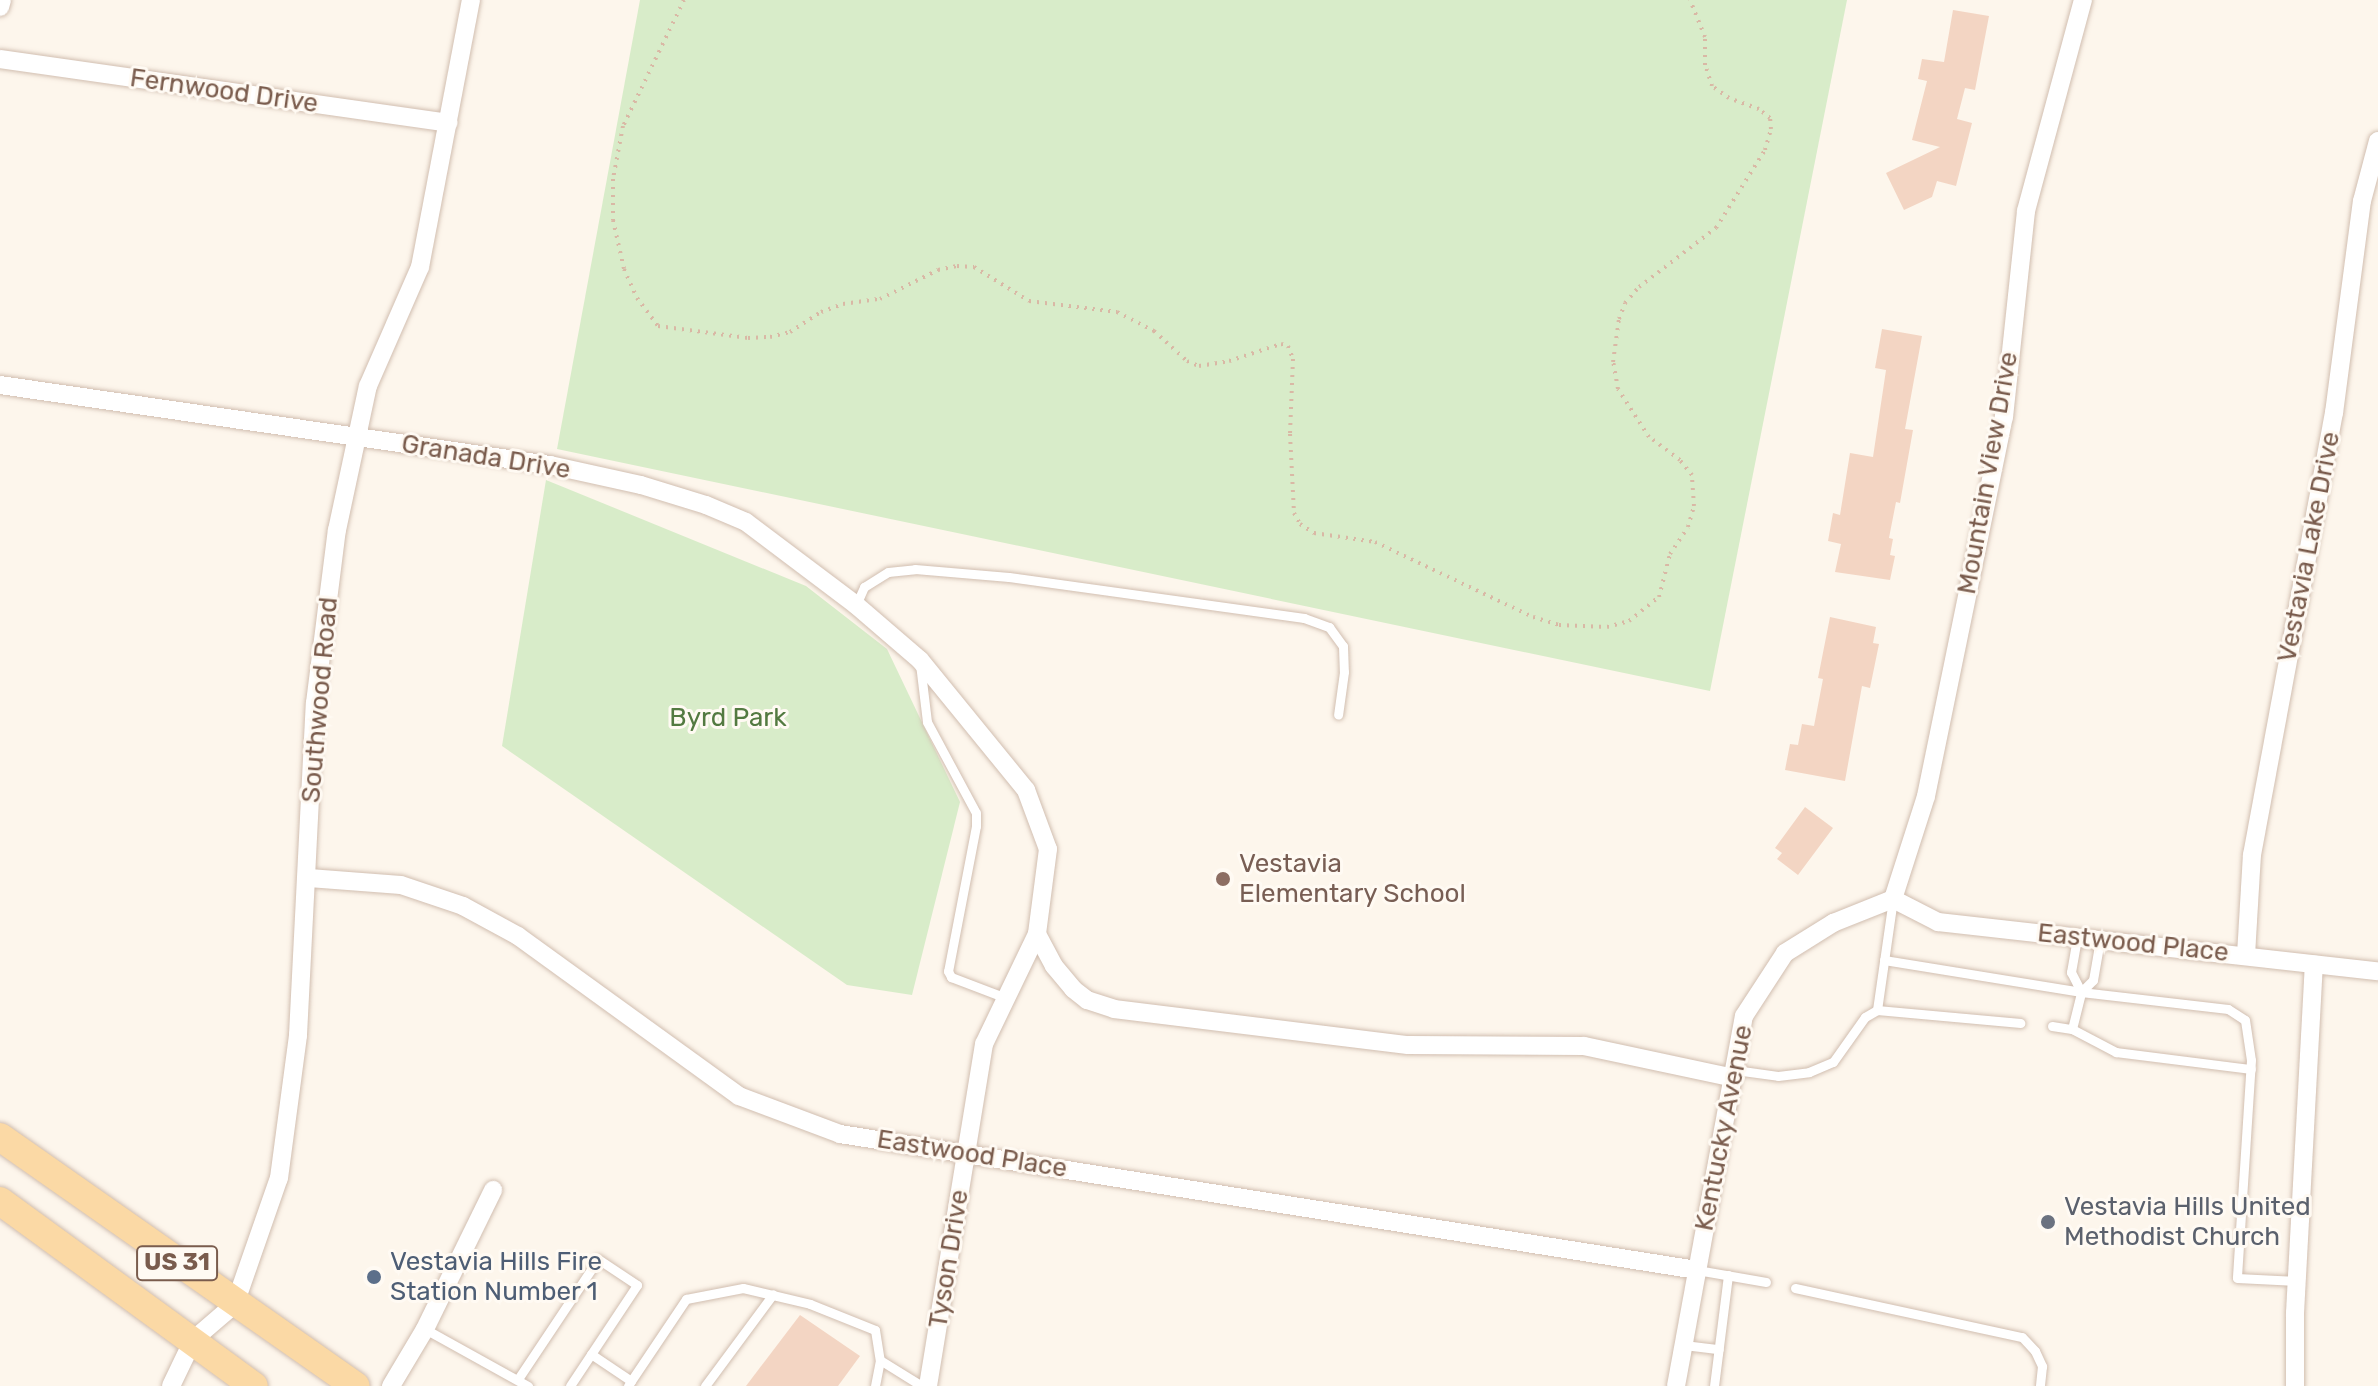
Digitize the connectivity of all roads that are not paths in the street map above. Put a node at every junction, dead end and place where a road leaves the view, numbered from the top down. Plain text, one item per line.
1 (2, 0) edge
2 (471, 0) edge
3 (2083, 0) edge
4 (0, 7) edge
5 (0, 59) edge
6 (448, 123) junction
7 (2378, 141) edge
8 (0, 385) edge
9 (358, 437) junction
10 (856, 605) junction
11 (920, 660) junction
12 (1338, 715) dead end
13 (309, 878) junction
14 (1893, 899) junction
15 (1037, 934) junction
16 (2077, 938) junction
17 (2100, 940) junction
18 (2246, 955) junction
19 (1884, 960) junction
20 (2314, 965) junction
21 (2378, 971) edge
22 (2081, 992) junction
23 (1006, 998) junction
24 (1877, 1010) junction
25 (2020, 1023) dead end
26 (2052, 1026) dead end
27 (2072, 1029) junction
28 (2251, 1069) junction
29 (1734, 1074) junction
30 (0, 1137) edge
31 (967, 1153) junction
32 (493, 1190) dead end
33 (0, 1201) edge
34 (1697, 1270) junction
35 (1728, 1275) junction
36 (2297, 1281) junction
37 (1766, 1282) dead end
38 (1795, 1288) dead end
39 (773, 1294) junction
40 (235, 1304) junction
41 (425, 1329) junction
42 (193, 1340) junction
43 (1684, 1345) junction
44 (1719, 1349) junction
45 (591, 1354) junction
46 (880, 1360) junction
47 (518, 1379) junction
48 (629, 1383) edge
49 (352, 1385) edge
50 (171, 1386) edge
51 (254, 1386) edge
52 (391, 1386) edge
53 (528, 1386) edge
54 (570, 1386) edge
55 (705, 1386) edge
56 (875, 1386) edge
57 (922, 1386) edge
58 (928, 1386) edge
59 (1676, 1386) edge
60 (1714, 1386) edge
61 (2040, 1386) edge
62 (2295, 1386) edge

1 - 4 street
2 - 6 street, Southwood Road
3 - 14 street, Mountain View Drive
5 - 6 street, Fernwood Drive
6 - 9 street, Southwood Road
7 - 18 street, Vestavia Lake Drive
8 - 9 street, Granada Drive
9 - 10 street, Granada Drive
9 - 13 street, Southwood Road
10 - 11 street, Granada Drive
10 - 12 lane
11 - 15 street, Tyson Drive
11 - 23 lane
13 - 31 street, Eastwood Place
13 - 40 street, Southwood Road
14 - 16 street, Eastwood Place
14 - 19 lane
14 - 29 street, Kentucky Avenue
15 - 23 street, Tyson Drive
15 - 29 street
16 - 17 street, Eastwood Place
16 - 22 lane
17 - 18 street, Eastwood Place
17 - 22 lane
18 - 20 street, Eastwood Place
19 - 22 lane
19 - 24 lane
20 - 21 street, Eastwood Place
20 - 36 street
22 - 27 lane
22 - 28 lane
23 - 31 street, Tyson Drive
24 - 25 lane
24 - 29 lane
26 - 27 lane
27 - 28 lane
28 - 36 lane
29 - 34 street, Kentucky Avenue
30 - 40 main road, US 31
31 - 34 street, Eastwood Place
31 - 58 street, Tyson Drive
32 - 41 street
33 - 42 main road, US 31
34 - 35 lane
34 - 43 street, Kentucky Avenue
35 - 37 lane
35 - 44 lane
36 - 62 street
38 - 61 lane
39 - 46 lane
39 - 48 lane
39 - 55 lane
40 - 42 street
40 - 49 main road, US 31
41 - 47 lane
41 - 52 street
42 - 50 street
42 - 51 main road, US 31
43 - 44 lane
43 - 59 street, Kentucky Avenue
44 - 60 lane
45 - 47 lane
45 - 48 lane
45 - 54 lane
46 - 56 lane
46 - 57 lane
47 - 53 lane

